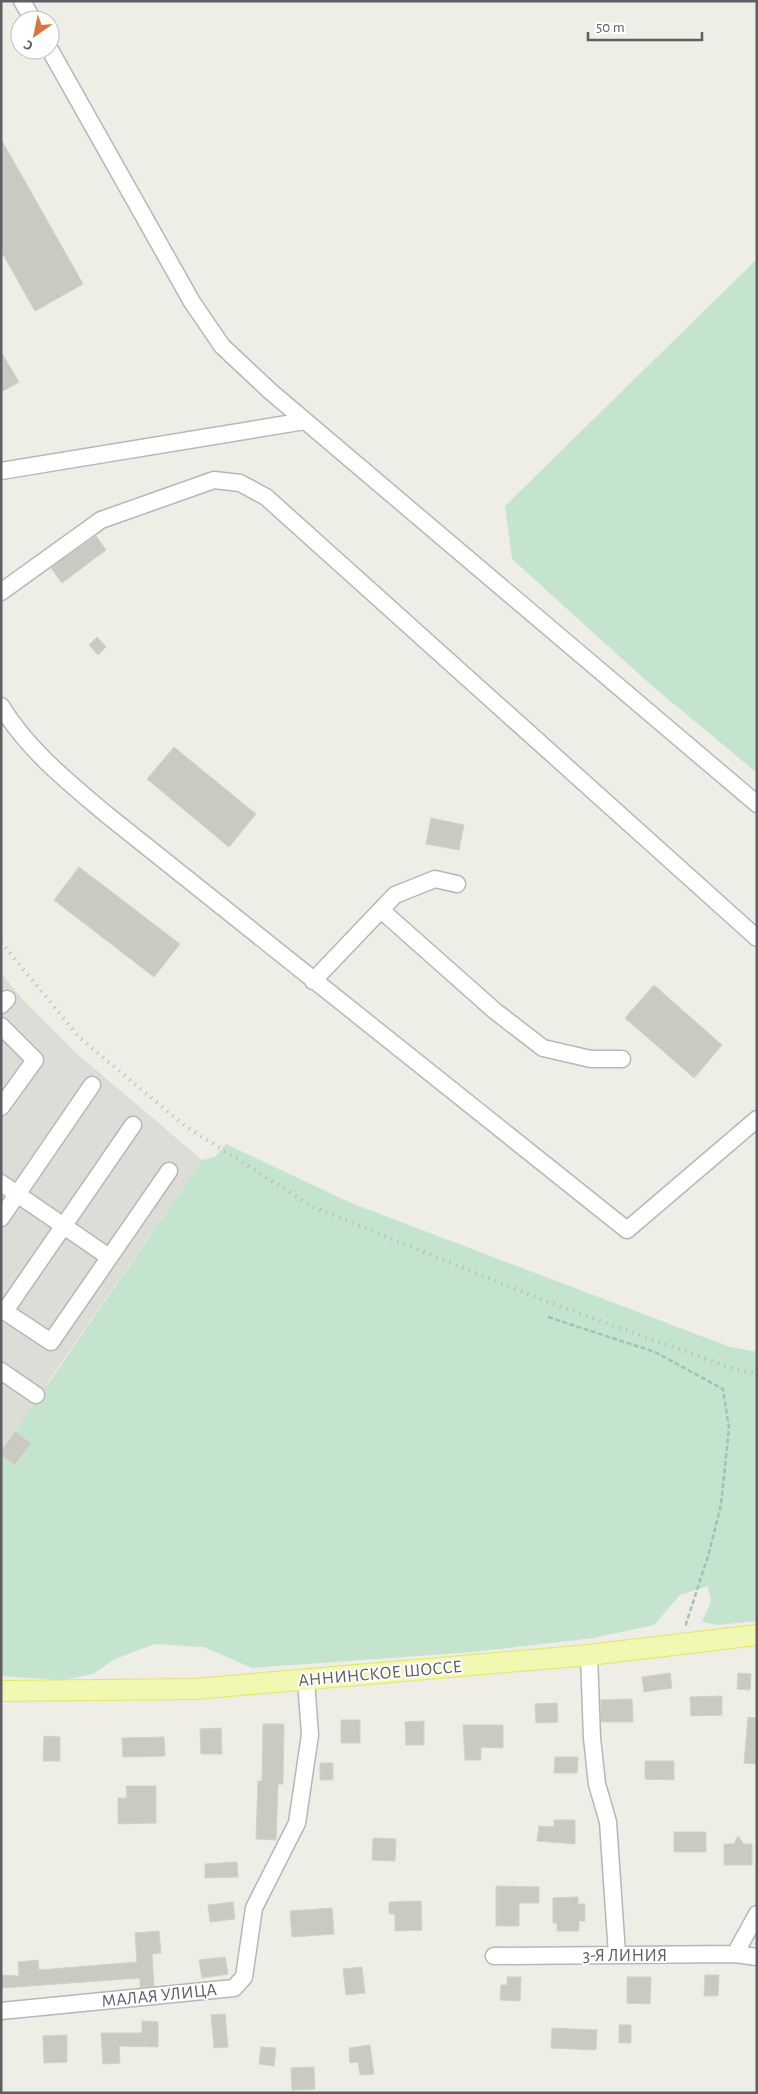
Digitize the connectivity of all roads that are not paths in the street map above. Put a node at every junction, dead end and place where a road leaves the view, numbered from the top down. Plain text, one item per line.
1 (56, 60) edge
2 (305, 421) junction
3 (1, 471) edge
4 (1, 592) edge
5 (1, 706) edge
6 (757, 804) edge
7 (457, 884) dead end
8 (381, 910) junction
9 (757, 938) edge
10 (313, 981) junction
11 (1, 1026) edge
12 (622, 1059) dead end
13 (92, 1085) dead end
14 (1, 1107) edge
15 (757, 1119) edge
16 (133, 1124) dead end
17 (169, 1170) dead end
18 (1, 1183) edge
19 (17, 1194) junction
20 (1, 1218) edge
21 (64, 1226) junction
22 (109, 1257) junction
23 (3, 1310) edge
24 (1, 1371) edge
25 (36, 1395) dead end
26 (757, 1635) edge
27 (589, 1655) junction
28 (306, 1680) junction
29 (1, 1692) edge
30 (757, 1914) edge
31 (617, 1954) junction
32 (735, 1954) junction
33 (494, 1956) dead end
34 (757, 1957) edge
35 (1, 2011) edge

1 - 2 street
2 - 3 street
2 - 6 street
4 - 9 street
5 - 10 street
7 - 8 street
8 - 10 street
8 - 12 street
10 - 15 street
11 - 14 street
13 - 19 street
16 - 21 street
17 - 22 street
18 - 19 street
19 - 20 street
19 - 21 street
21 - 22 street
21 - 23 street
22 - 23 street
24 - 25 street
26 - 27 main road, АННИНСКОЕ ШОССЕ
27 - 28 main road, АННИНСКОЕ ШОССЕ
27 - 31 street
28 - 29 main road, АННИНСКОЕ ШОССЕ
28 - 35 street, МАЛАЯ УЛИЦА
30 - 32 street
31 - 32 street, 3-Я ЛИНИЯ
31 - 33 street, 3-Я ЛИНИЯ
32 - 34 street, 3-Я ЛИНИЯ

